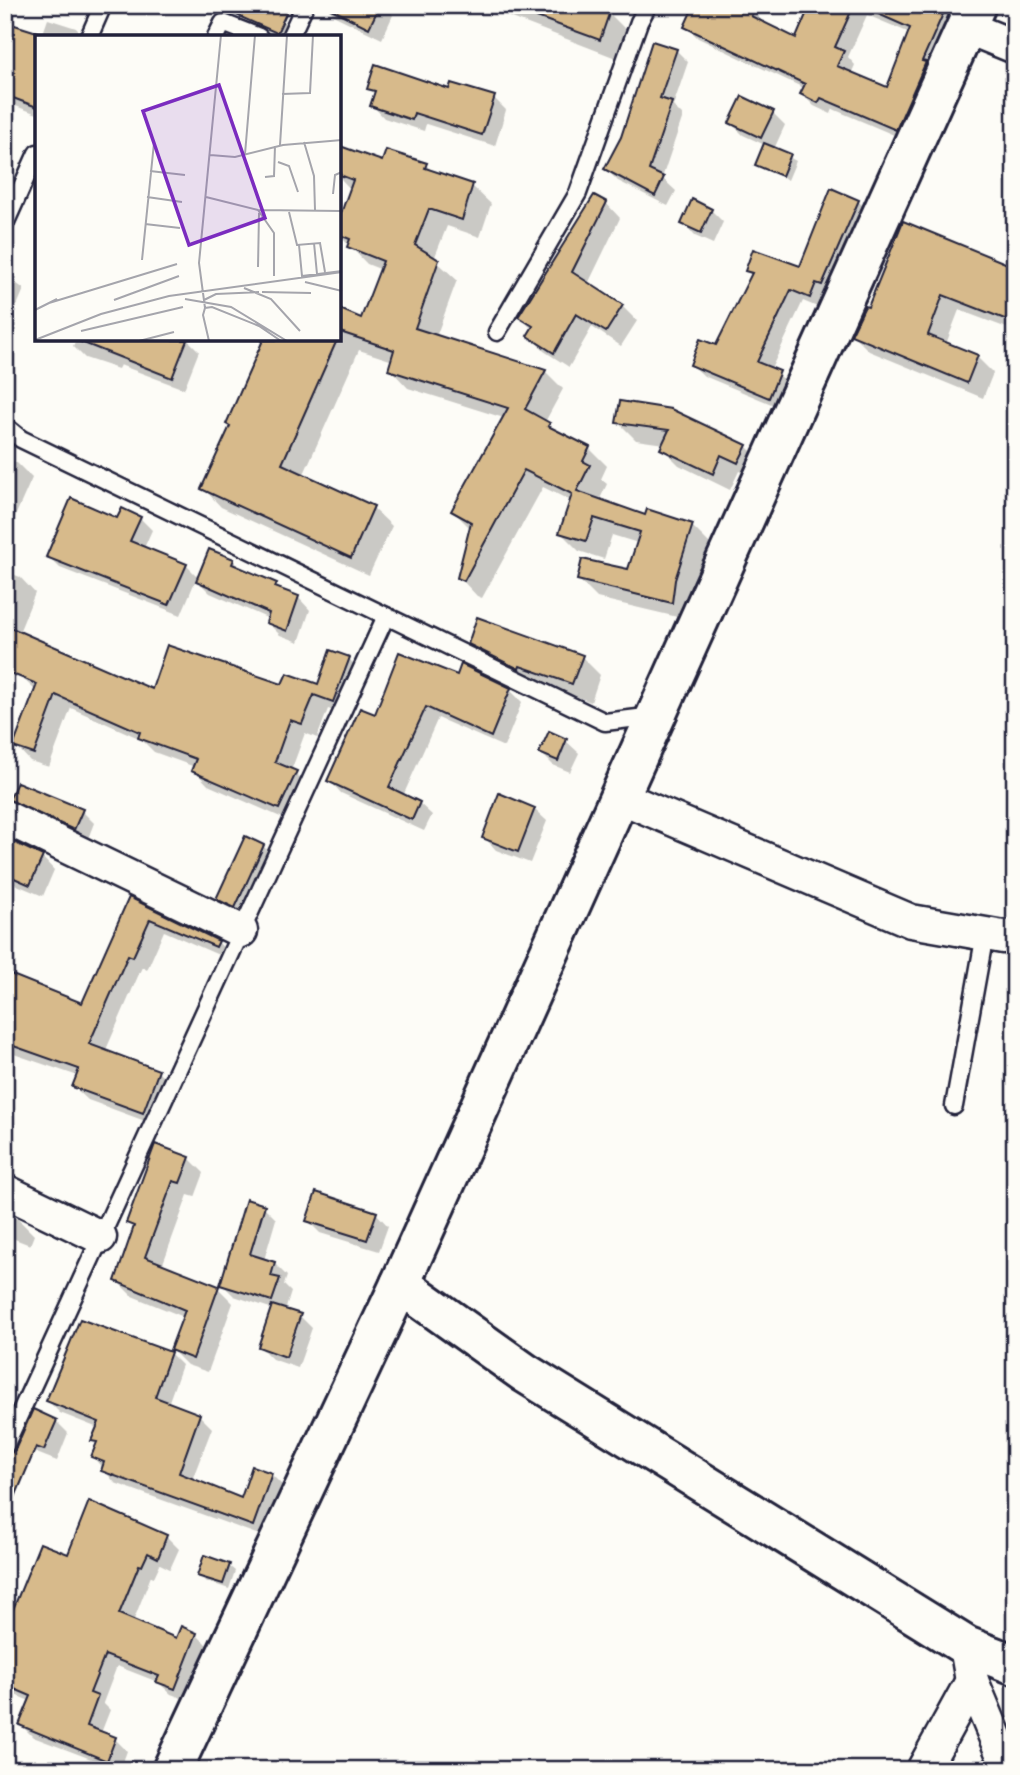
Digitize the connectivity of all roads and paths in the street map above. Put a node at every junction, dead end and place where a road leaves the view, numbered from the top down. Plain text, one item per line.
1 (103, 5) edge
2 (305, 5) edge
3 (648, 5) edge
4 (971, 16) edge
5 (90, 35) edge
6 (217, 35) edge
7 (254, 35) edge
8 (291, 35) edge
9 (1015, 47) edge
10 (35, 157) edge
11 (5, 224) edge
12 (497, 332) dead end
13 (5, 426) edge
14 (386, 616) junction
15 (654, 716) junction
16 (618, 796) junction
17 (5, 817) edge
18 (241, 931) junction
19 (1000, 935) edge
20 (954, 1106) dead end
21 (5, 1191) edge
22 (100, 1237) junction
23 (400, 1284) junction
24 (5, 1446) edge
25 (969, 1664) junction
26 (1015, 1665) edge
27 (172, 1770) edge
28 (923, 1770) edge
29 (1009, 1770) edge

1 - 5 lane
2 - 8 lane
3 - 12 lane
4 - 9 street
4 - 15 street
6 - 7 lane
10 - 11 lane
13 - 14 lane
14 - 15 lane
14 - 18 lane
15 - 16 street
16 - 19 street
16 - 23 street
17 - 18 street
18 - 22 lane
19 - 20 lane
21 - 22 street
22 - 24 lane
23 - 25 street
23 - 27 street
25 - 26 street
25 - 28 street
25 - 29 street

